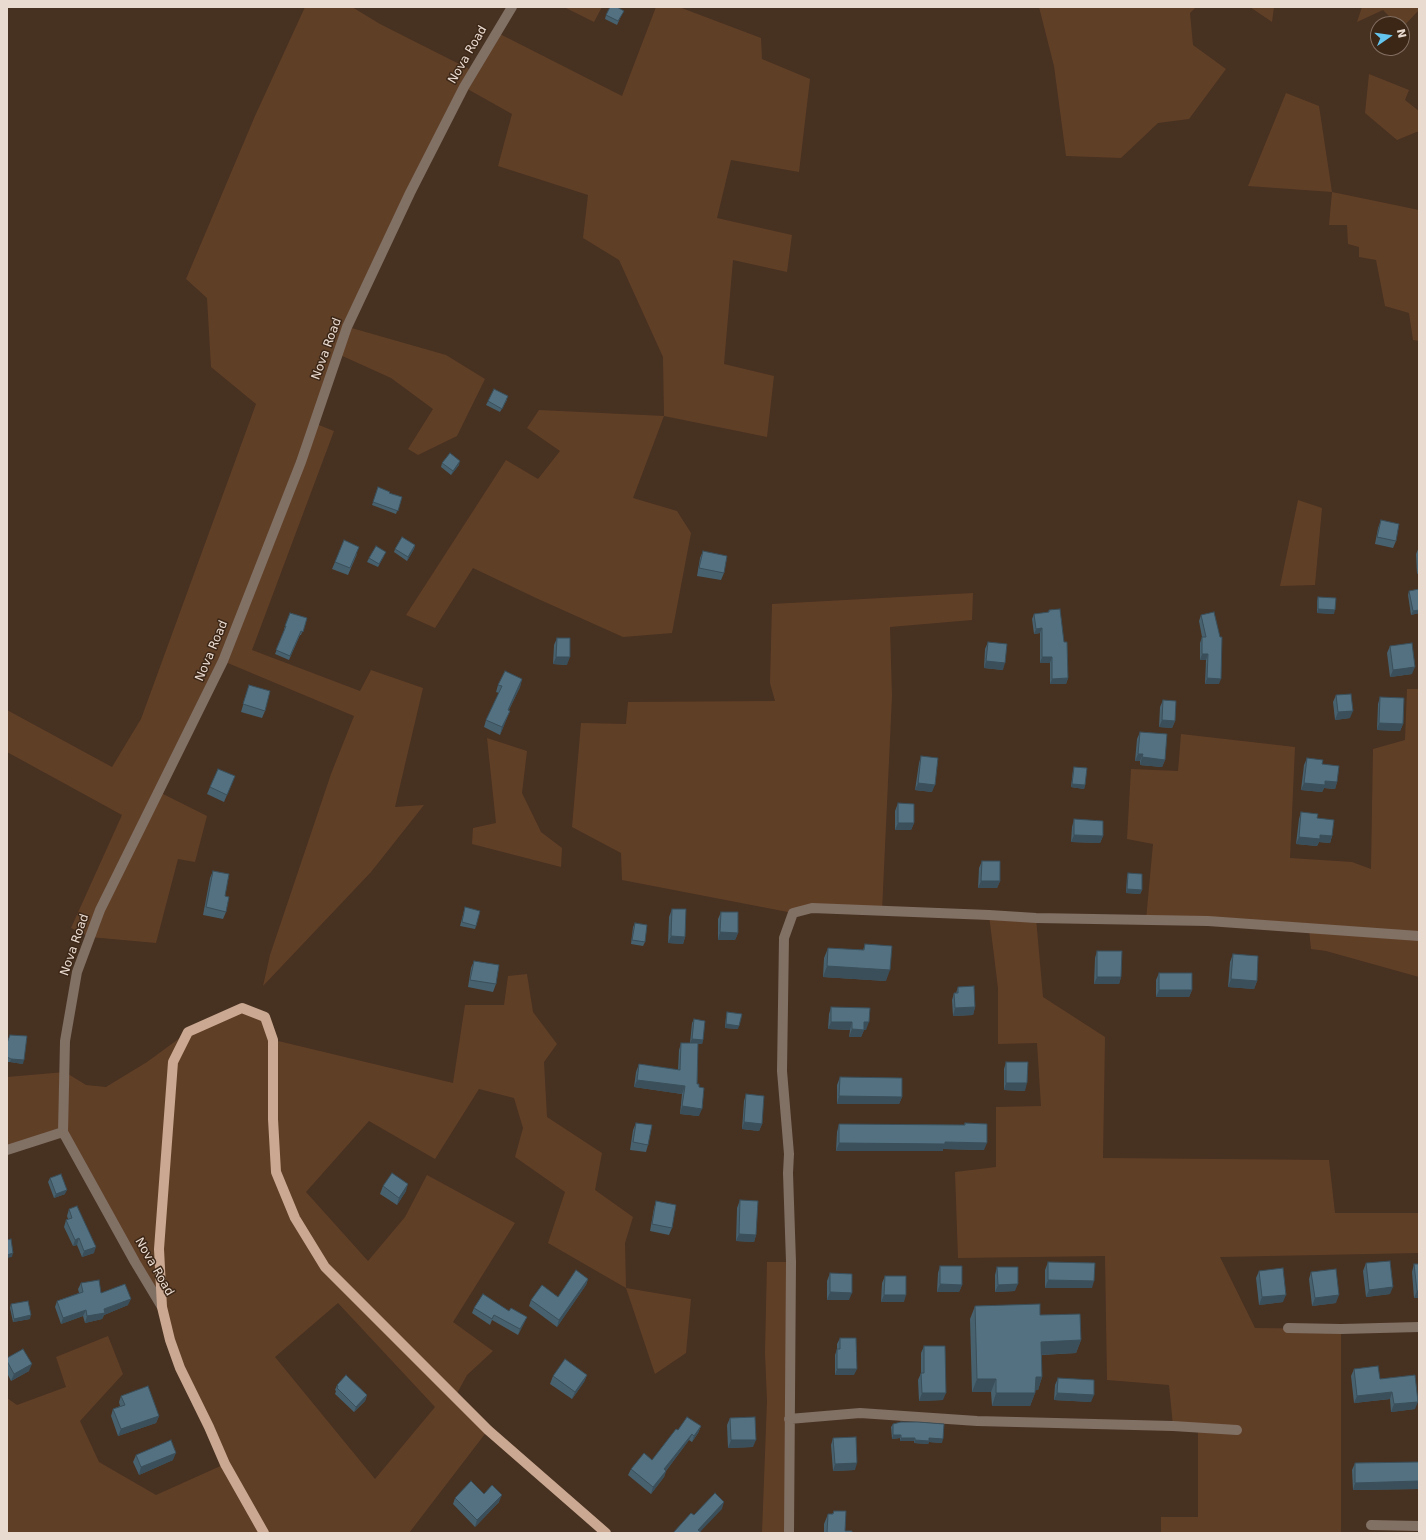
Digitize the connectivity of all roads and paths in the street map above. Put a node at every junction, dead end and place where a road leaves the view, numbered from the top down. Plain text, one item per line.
1 (512, 7) edge
2 (1419, 936) edge
3 (63, 1132) junction
4 (7, 1150) edge
5 (162, 1307) junction
6 (1419, 1327) edge
7 (1288, 1328) dead end
8 (790, 1419) junction
9 (1236, 1430) dead end
10 (1371, 1525) dead end
11 (1419, 1526) edge
12 (264, 1533) edge
13 (606, 1533) edge
14 (789, 1533) edge

1 - 3 street, Nova Road
2 - 8 street
3 - 4 street
3 - 5 street, Nova Road
5 - 12 main road
5 - 13 main road
6 - 7 street
8 - 9 street
8 - 14 street
10 - 11 street

